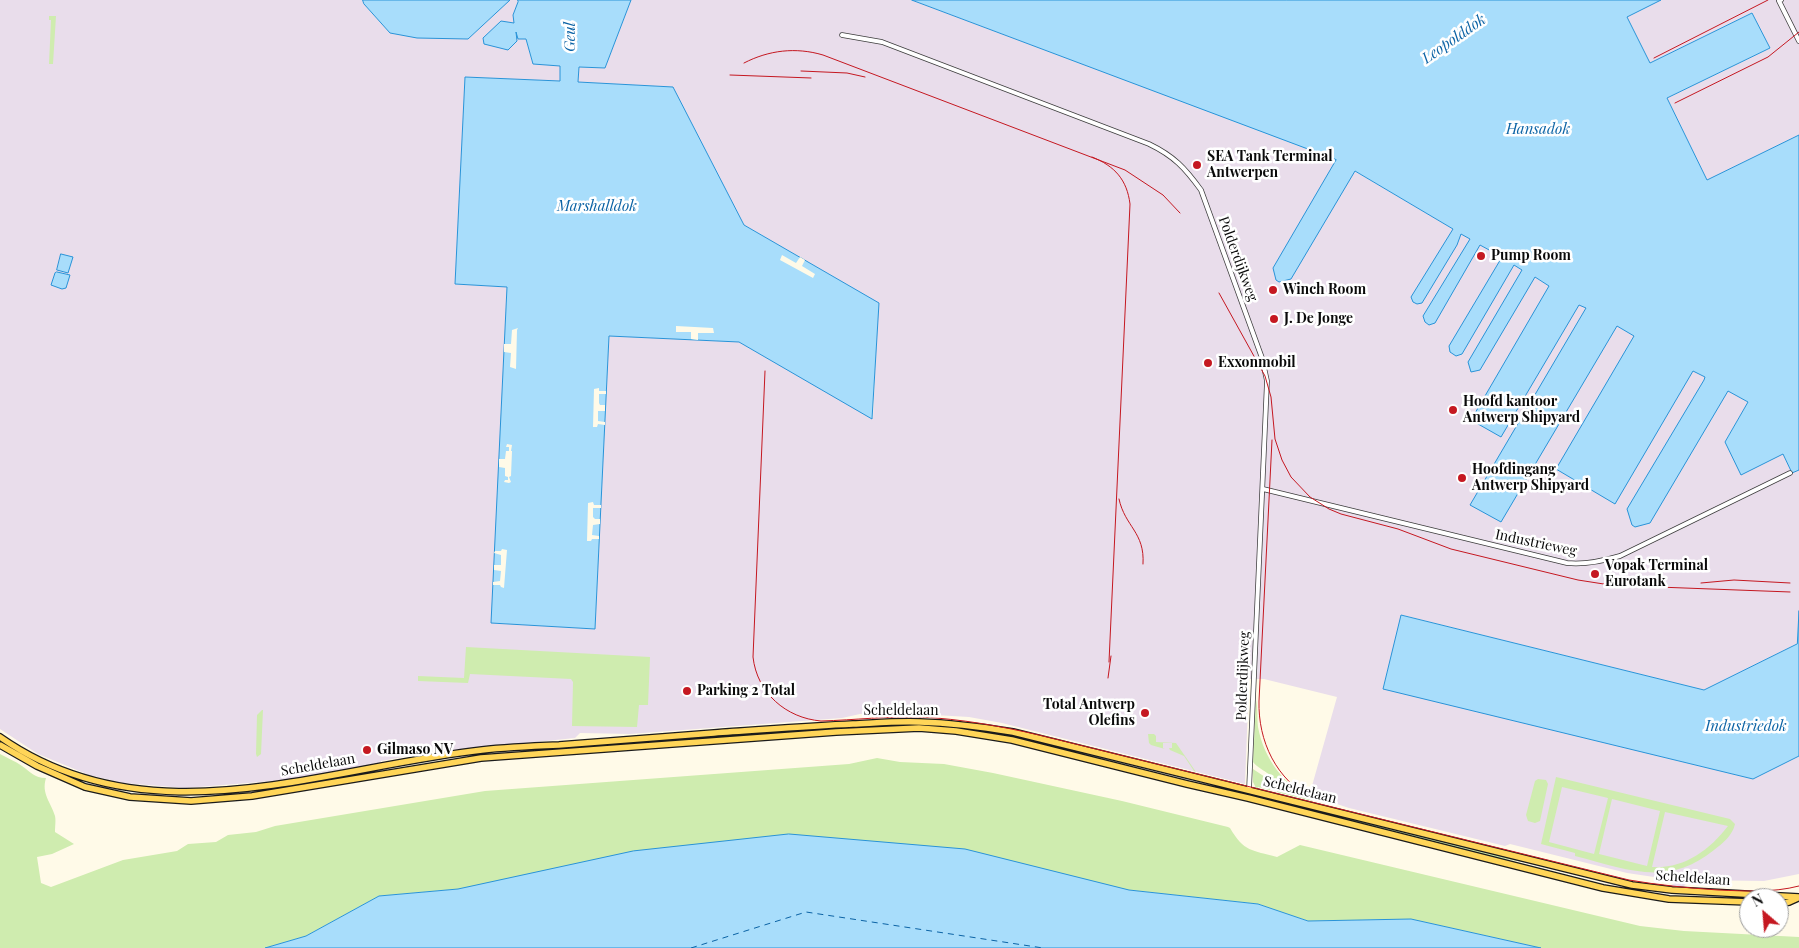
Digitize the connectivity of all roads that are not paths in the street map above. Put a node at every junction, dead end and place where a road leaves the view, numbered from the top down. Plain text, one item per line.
1 (1779, 0) edge
2 (842, 35) dead end
3 (1799, 41) edge
4 (1790, 472) dead end
5 (1263, 489) junction
6 (792, 728) junction
7 (836, 728) junction
8 (721, 733) junction
9 (793, 735) junction
10 (0, 737) edge
11 (722, 740) junction
12 (0, 745) edge
13 (1118, 759) junction
14 (407, 762) junction
15 (1121, 767) junction
16 (409, 770) junction
17 (1189, 776) junction
18 (88, 779) junction
19 (301, 784) junction
20 (1187, 784) junction
21 (85, 786) junction
22 (1249, 791) junction
23 (1248, 798) junction
24 (1672, 890) junction
25 (1799, 897) edge
26 (1669, 899) junction
27 (1739, 902) edge

1 - 3 street
2 - 5 street, Polderdijkweg
4 - 5 street, Industrieweg
5 - 22 street, Polderdijkweg
6 - 7 main road, Scheldelaan
6 - 8 main road, Scheldelaan
6 - 9 main road
7 - 9 main road, Scheldelaan
7 - 13 main road, Scheldelaan
7 - 15 main road, Scheldelaan
8 - 11 main road
8 - 14 main road, Scheldelaan
9 - 11 main road, Scheldelaan
10 - 18 main road, Scheldelaan
11 - 16 main road, Scheldelaan
12 - 21 main road, Scheldelaan
13 - 15 main road
13 - 17 main road, Scheldelaan
14 - 16 main road
14 - 19 main road, Scheldelaan
15 - 20 main road, Scheldelaan
16 - 19 main road, Scheldelaan
17 - 20 main road
17 - 22 main road, Scheldelaan
18 - 19 main road, Scheldelaan
18 - 21 main road
19 - 21 main road, Scheldelaan
20 - 23 main road, Scheldelaan
22 - 23 street, Polderdijkweg
22 - 24 main road, Scheldelaan
23 - 26 main road, Scheldelaan
24 - 25 main road, Scheldelaan
24 - 26 main road
26 - 27 main road, Scheldelaan

